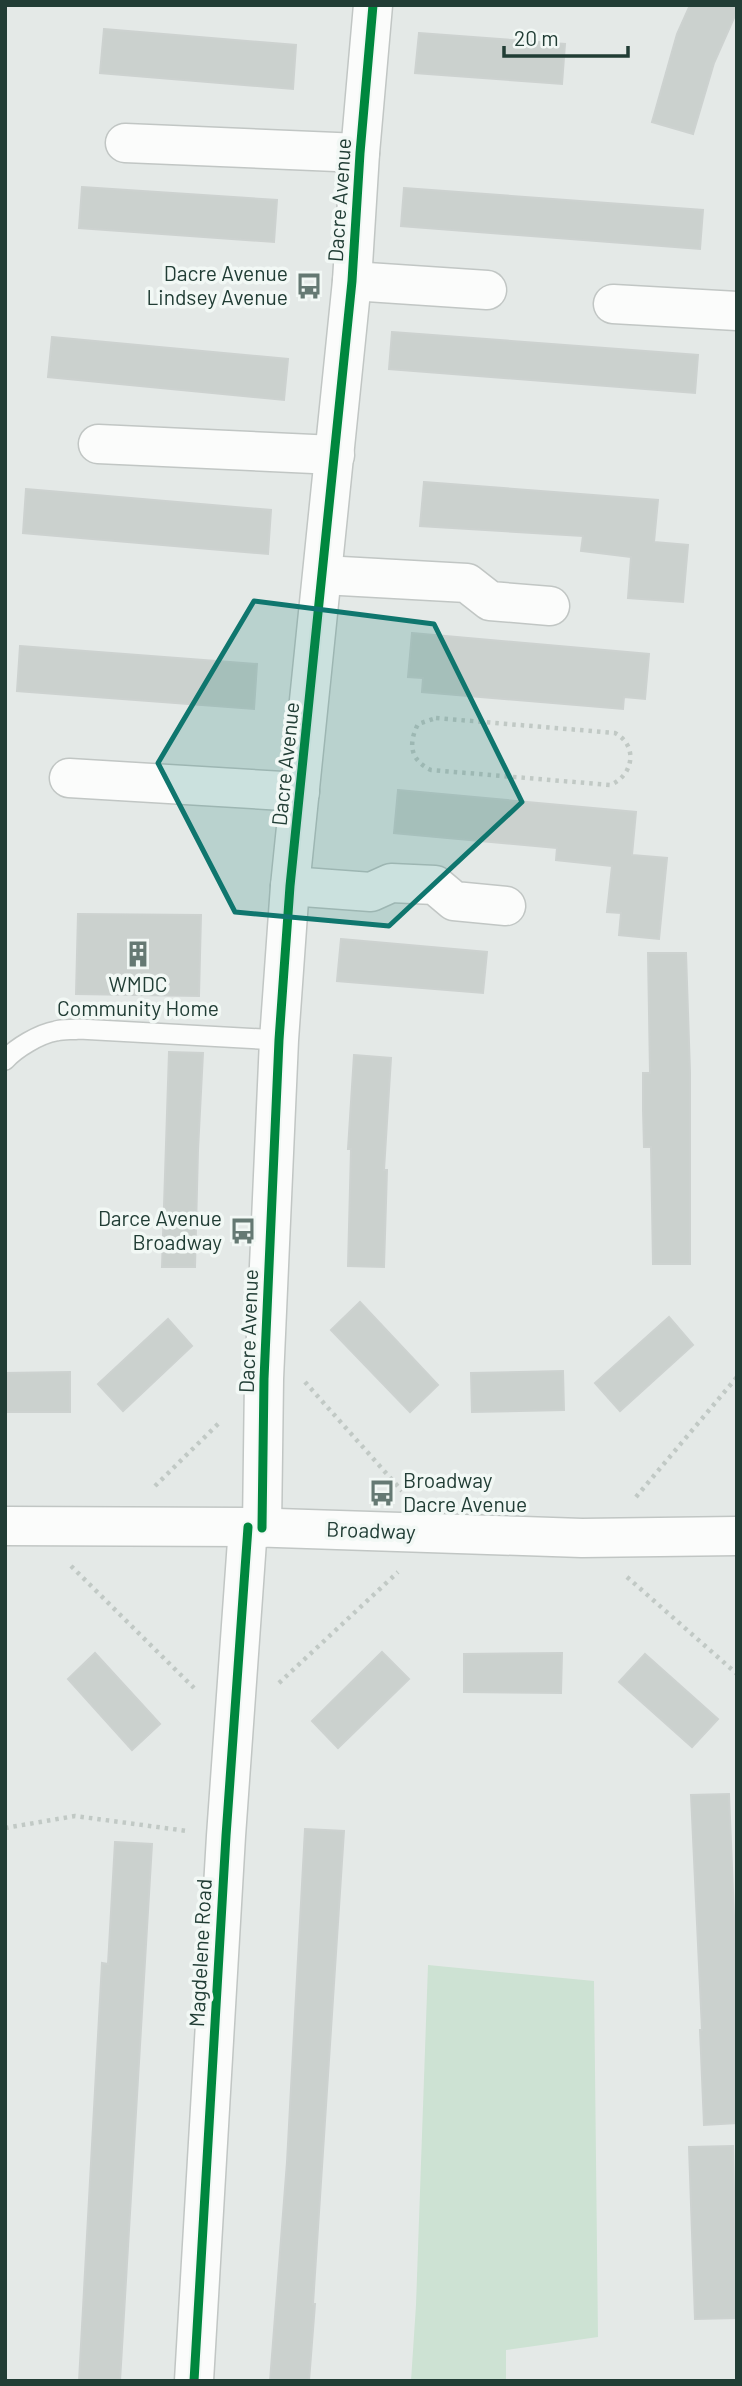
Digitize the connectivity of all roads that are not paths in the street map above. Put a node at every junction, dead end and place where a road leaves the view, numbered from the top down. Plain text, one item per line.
1 (373, 5) edge
2 (124, 143) dead end
3 (360, 152) junction
4 (352, 281) junction
5 (488, 290) dead end
6 (613, 304) dead end
7 (737, 311) edge
8 (98, 444) dead end
9 (335, 456) junction
10 (323, 575) junction
11 (550, 606) dead end
12 (69, 778) dead end
13 (300, 792) junction
14 (290, 886) junction
15 (506, 906) dead end
16 (279, 1040) junction
17 (5, 1060) edge
18 (5, 1526) edge
19 (255, 1528) junction
20 (737, 1536) edge
21 (194, 2381) edge

1 - 3 street, Dacre Avenue
2 - 3 street, Dacre Avenue
3 - 4 street, Dacre Avenue
4 - 5 street, Dacre Avenue
4 - 9 street, Dacre Avenue
6 - 7 street
8 - 9 street
9 - 10 street, Dacre Avenue
10 - 11 street
10 - 13 street, Dacre Avenue
12 - 13 street, Dacre Avenue
13 - 14 street, Dacre Avenue
14 - 15 street
14 - 16 street, Dacre Avenue
16 - 17 lane
16 - 19 street, Dacre Avenue
18 - 19 street, Broadway
19 - 20 street, Broadway
19 - 21 street, Magdelene Road

